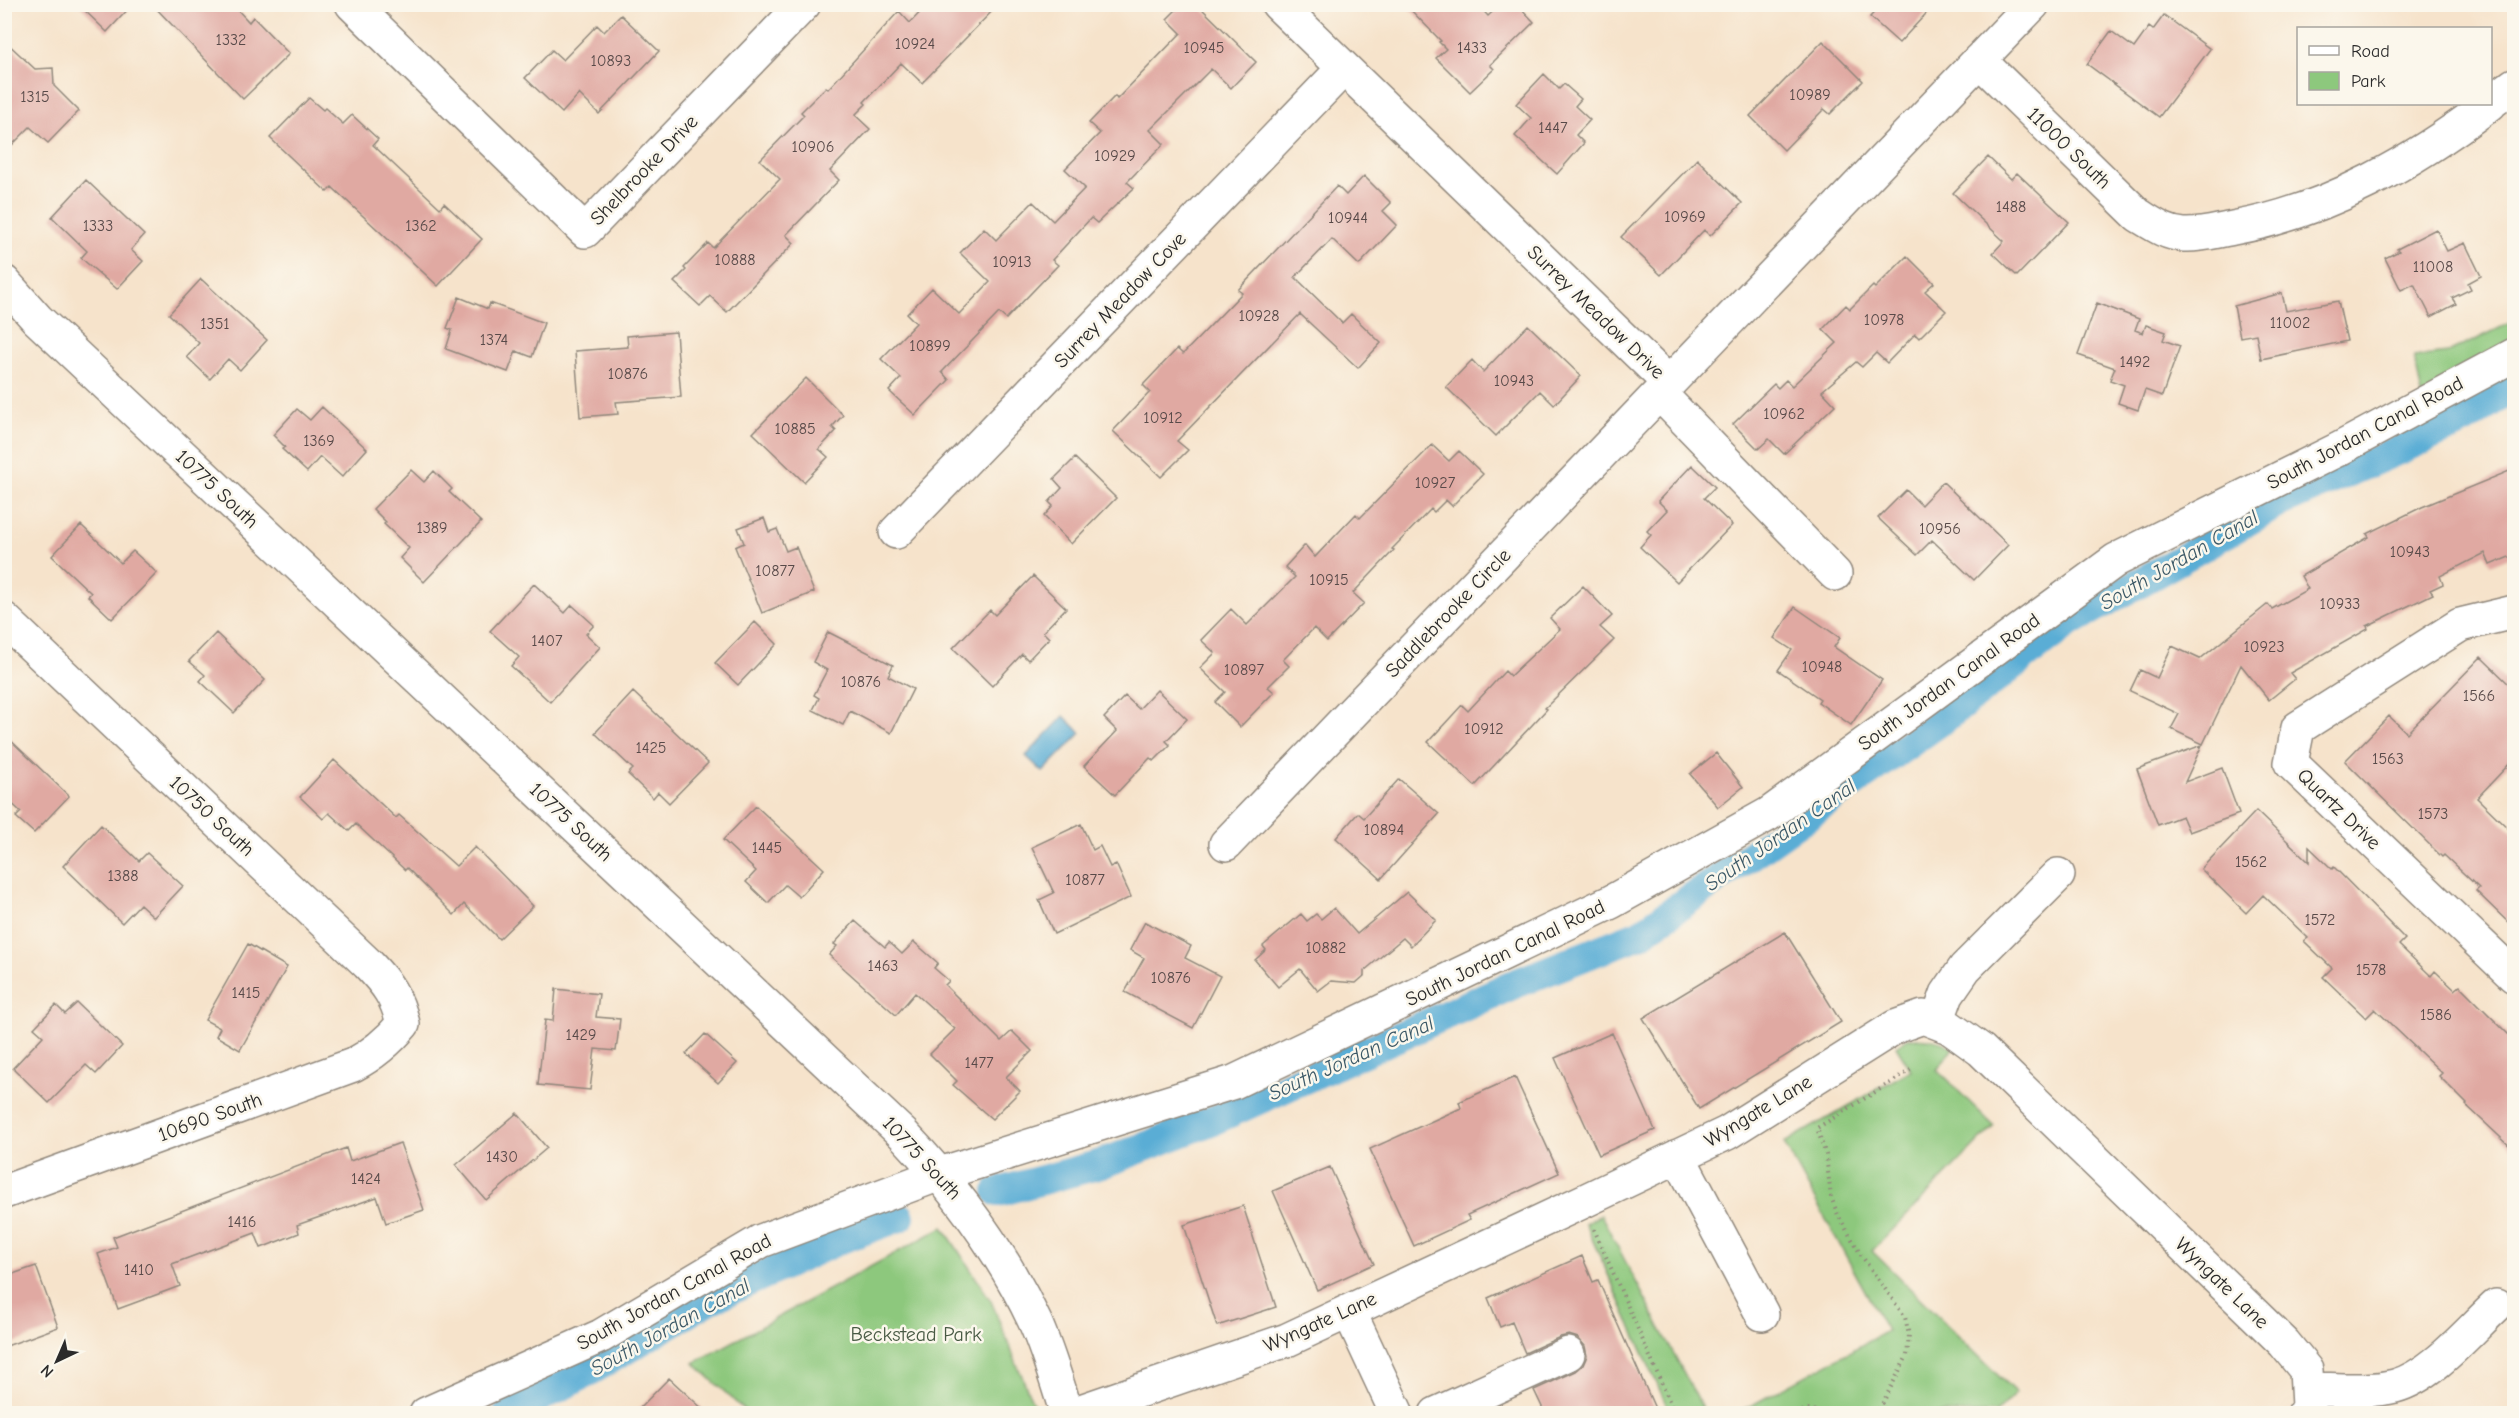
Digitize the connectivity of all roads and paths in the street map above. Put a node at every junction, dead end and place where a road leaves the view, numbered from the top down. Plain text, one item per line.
1 (352, 4) edge
2 (804, 4) edge
3 (1278, 4) edge
4 (2033, 4) edge
5 (1979, 60) junction
6 (1344, 68) junction
7 (2514, 85) edge
8 (2492, 102) edge
9 (2487, 105) edge
10 (4, 282) edge
11 (2514, 355) edge
12 (1664, 388) junction
13 (896, 532) dead end
14 (1836, 574) dead end
15 (2514, 612) edge
16 (4, 619) edge
17 (1226, 844) dead end
18 (2058, 875) dead end
19 (2514, 976) edge
20 (1937, 1022) junction
21 (403, 1024) joint
22 (1911, 1070) dead end
23 (1678, 1156) junction
24 (940, 1174) junction
25 (4, 1192) edge
26 (1593, 1226) dead end
27 (2496, 1306) dead end
28 (1349, 1311) junction
29 (1762, 1314) dead end
30 (1568, 1354) dead end
31 (2306, 1403) edge
32 (426, 1413) edge
33 (1067, 1413) edge
34 (1072, 1413) edge
35 (1397, 1413) edge
36 (1436, 1413) edge
37 (1675, 1413) edge
38 (1772, 1413) edge
39 (1852, 1413) edge
40 (1877, 1413) edge

1 - 2 street, Shelbrooke Drive
3 - 6 street, Surrey Meadow Drive
4 - 5 street, Surrey Meadow Drive
5 - 9 street, 11000 South
5 - 12 street, Surrey Meadow Drive
6 - 12 street, Surrey Meadow Drive
6 - 13 street, Surrey Meadow Cove
7 - 8 street
10 - 24 street, 10775 South
11 - 24 street, South Jordan Canal Road
12 - 14 street
12 - 17 street, Saddlebrooke Circle
15 - 19 street, Quartz Drive
16 - 21 street, 10750 South
18 - 20 street
20 - 23 street, Wyngate Lane
20 - 31 street, Wyngate Lane
21 - 25 street, 10690 South
22 - 40 path
23 - 28 street, Wyngate Lane
23 - 29 street
24 - 32 street, South Jordan Canal Road
24 - 33 street, 10775 South
26 - 37 path
27 - 31 street
28 - 34 street, Wyngate Lane
28 - 35 street
30 - 36 street
38 - 39 path

